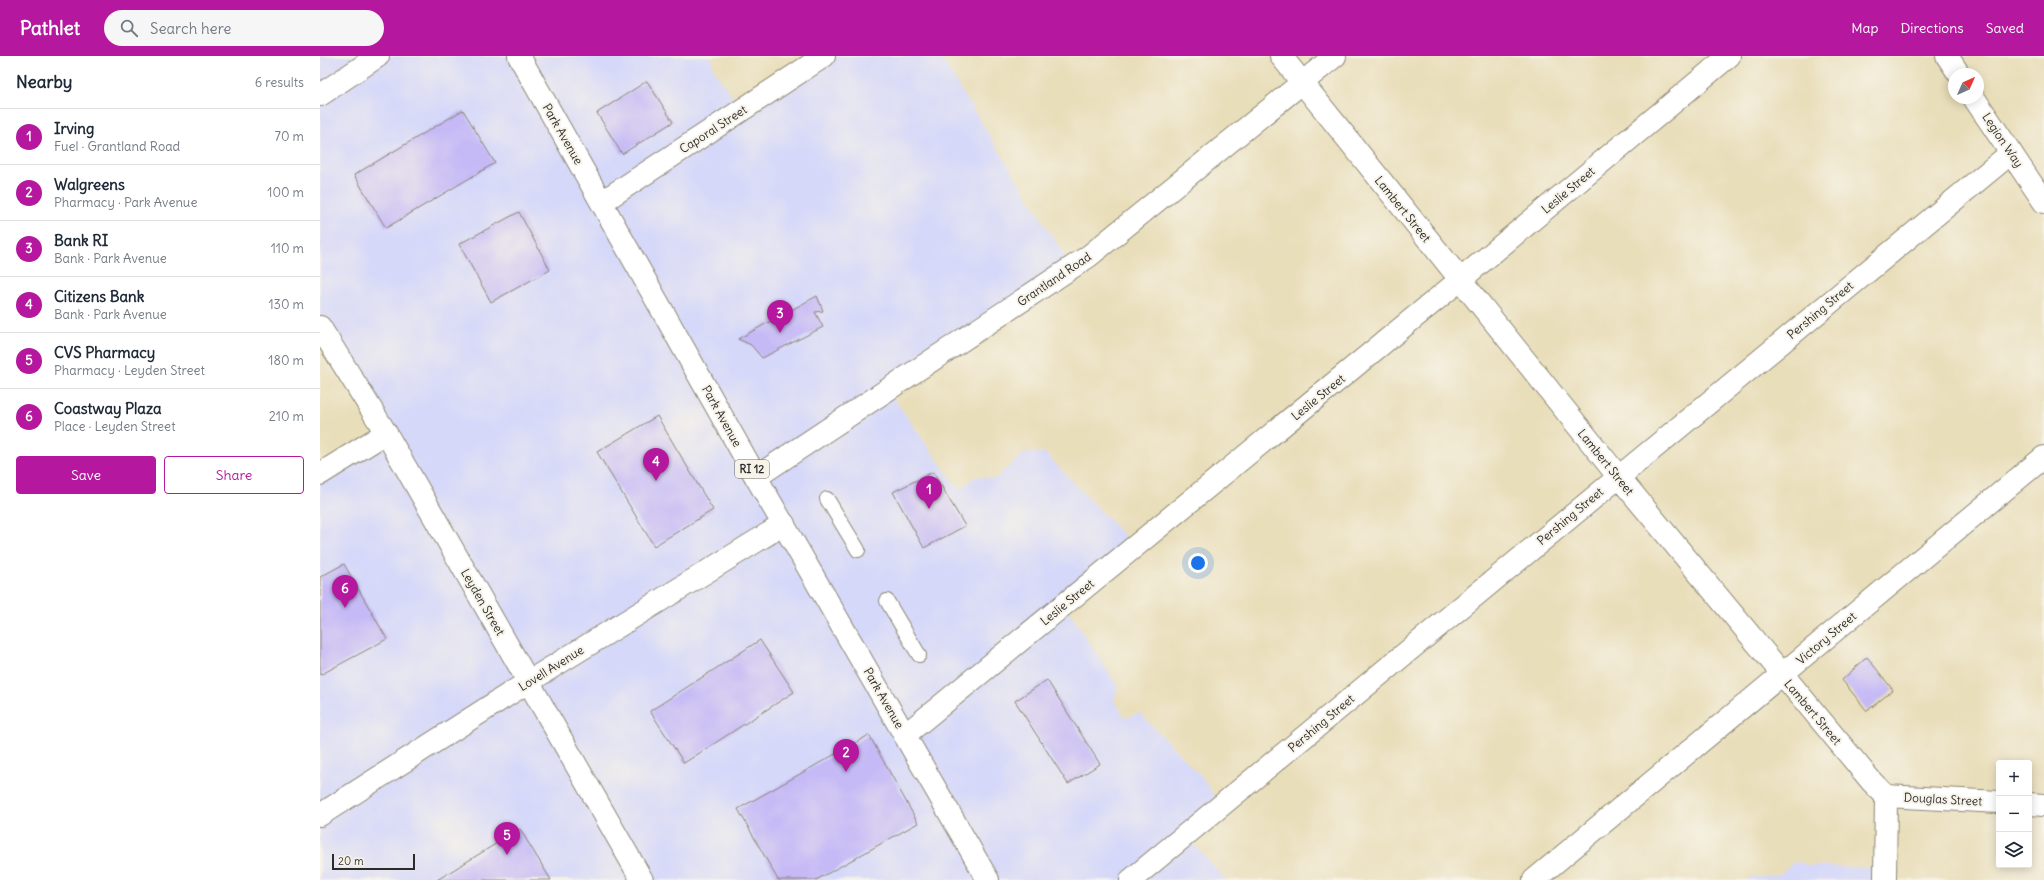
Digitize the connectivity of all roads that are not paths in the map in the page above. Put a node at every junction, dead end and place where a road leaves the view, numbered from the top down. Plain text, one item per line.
1 (378, 56) edge
2 (519, 56) edge
3 (824, 56) edge
4 (1281, 56) edge
5 (1335, 56) edge
6 (1729, 56) edge
7 (1947, 56) edge
8 (1954, 68) edge
9 (1302, 84) junction
10 (320, 94) edge
11 (1978, 104) edge
12 (2011, 153) junction
13 (602, 202) junction
14 (2044, 202) edge
15 (1460, 280) junction
16 (320, 327) edge
17 (386, 433) junction
18 (2044, 458) edge
19 (320, 474) edge
20 (1618, 476) junction
21 (756, 477) junction
22 (827, 499) dead end
23 (784, 524) junction
24 (858, 550) dead end
25 (887, 601) dead end
26 (919, 654) dead end
27 (1782, 675) junction
28 (528, 682) junction
29 (905, 735) junction
30 (1886, 796) junction
31 (1996, 802) edge
32 (2032, 804) edge
33 (2044, 804) edge
34 (320, 815) edge
35 (642, 880) edge
36 (988, 880) edge
37 (1131, 880) edge
38 (1534, 880) edge
39 (1885, 880) edge

1 - 10 street
2 - 13 street, Park Avenue / RI 12
3 - 13 street, Caporal Street
4 - 9 street, Lambert Street
5 - 9 street, Grantland Road
6 - 15 street, Leslie Street
7 - 8 street
9 - 15 street, Lambert Street
9 - 21 street, Grantland Road
11 - 12 street, Legion Way
12 - 14 street, Legion Way
12 - 20 street, Pershing Street
13 - 21 street, Park Avenue / RI 12
15 - 20 street, Lambert Street
15 - 29 street, Leslie Street
16 - 17 street, Leyden Street
17 - 19 street
17 - 28 street, Leyden Street
18 - 27 street, Victory Street
20 - 27 street, Lambert Street
20 - 37 street, Pershing Street
21 - 23 street, Park Avenue / RI 12
22 - 24 lane
23 - 28 street, Lovell Avenue
23 - 29 street, Park Avenue / RI 12
25 - 26 lane
27 - 30 street, Lambert Street
27 - 38 street, Victory Street
28 - 34 street, Lovell Avenue
28 - 35 street, Leyden Street
29 - 36 street, Park Avenue / RI 12
30 - 31 street, Douglas Street
30 - 39 street
32 - 33 street

